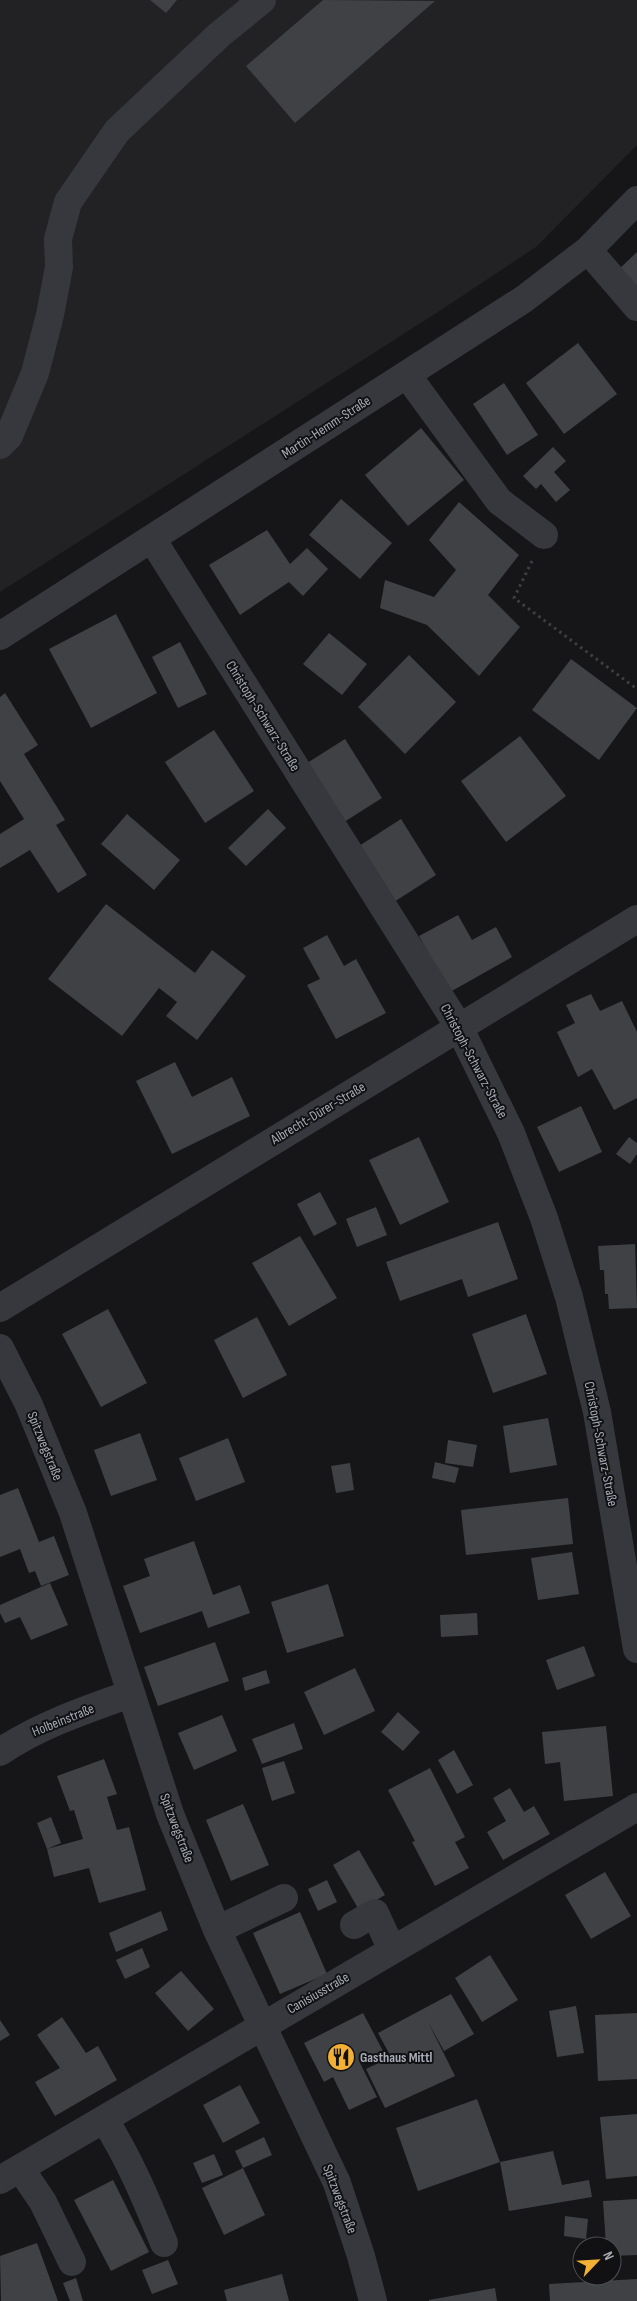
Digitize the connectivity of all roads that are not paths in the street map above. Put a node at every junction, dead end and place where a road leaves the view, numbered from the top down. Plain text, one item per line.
1 (262, 0) edge
2 (637, 200) edge
3 (588, 250) junction
4 (637, 307) edge
5 (407, 375) junction
6 (0, 445) edge
7 (544, 535) road end
8 (152, 539) junction
9 (0, 636) edge
10 (637, 920) edge
11 (459, 1027) junction
12 (0, 1308) edge
13 (0, 1348) edge
14 (637, 1649) edge
15 (130, 1694) junction
16 (0, 1752) edge
17 (637, 1807) edge
18 (284, 1898) dead end
19 (354, 1925) dead end
20 (217, 1930) junction
21 (392, 1950) junction
22 (264, 2025) junction
23 (104, 2119) junction
24 (10, 2174) edge
25 (164, 2242) dead end
26 (72, 2262) dead end
27 (373, 2301) edge

1 - 6 street
2 - 3 street, Martin-Hemm-Straße
3 - 4 street
3 - 5 street, Martin-Hemm-Straße
5 - 7 street
5 - 8 street, Martin-Hemm-Straße
8 - 9 street, Martin-Hemm-Straße
8 - 11 street, Christoph-Schwarz-Straße
10 - 11 street, Albrecht-Dürer-Straße
11 - 12 street, Albrecht-Dürer-Straße
11 - 14 street, Christoph-Schwarz-Straße
13 - 15 street, Spitzwegstraße
15 - 16 street, Holbeinstraße
15 - 20 street, Spitzwegstraße
17 - 21 street, Canisiusstraße
18 - 20 street
19 - 21 street
20 - 22 street, Spitzwegstraße
21 - 22 street, Canisiusstraße
22 - 23 street, Canisiusstraße
22 - 27 street, Spitzwegstraße
23 - 24 street, Canisiusstraße
23 - 25 street
24 - 26 street

